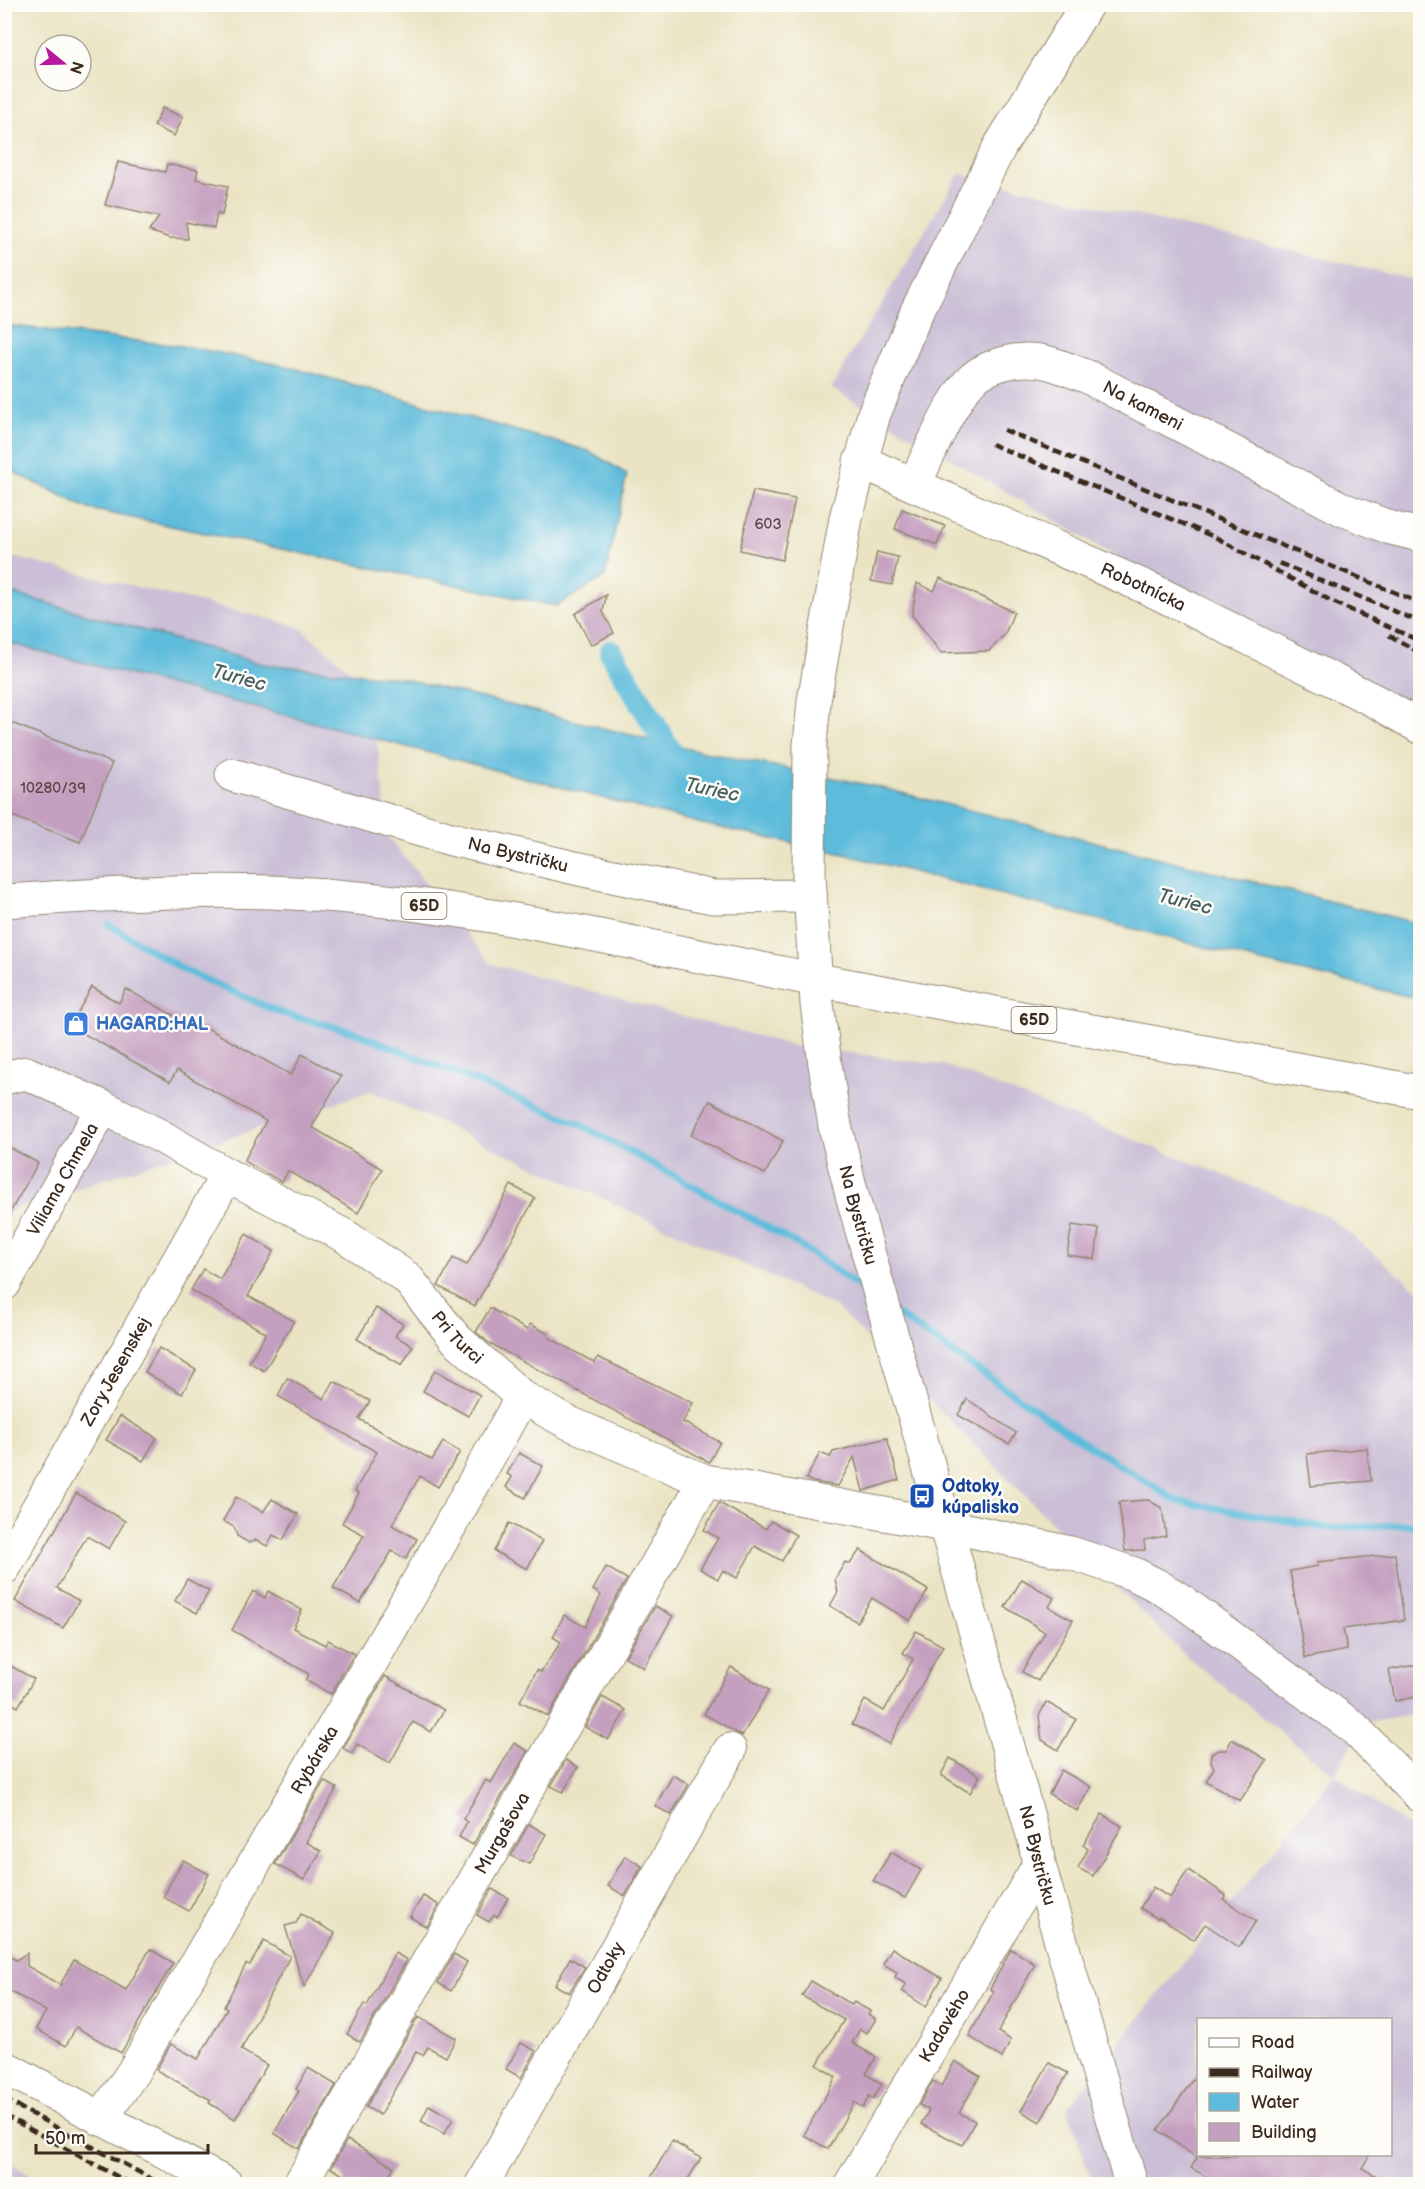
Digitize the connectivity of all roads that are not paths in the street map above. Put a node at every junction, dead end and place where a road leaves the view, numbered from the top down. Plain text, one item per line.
1 (1087, 4) edge
2 (860, 461) junction
3 (914, 485) junction
4 (1420, 535) edge
5 (1420, 727) edge
6 (232, 775) dead end
7 (809, 886) junction
8 (4, 901) edge
9 (816, 980) junction
10 (4, 1078) edge
11 (1420, 1092) edge
12 (103, 1107) junction
13 (227, 1175) junction
14 (4, 1284) edge
15 (522, 1397) junction
16 (705, 1481) junction
17 (944, 1526) junction
18 (4, 1568) edge
19 (730, 1750) dead end
20 (1420, 1796) edge
21 (1039, 1865) junction
22 (4, 2067) edge
23 (101, 2119) junction
24 (226, 2184) edge
25 (300, 2184) edge
26 (482, 2184) edge
27 (851, 2184) edge
28 (1131, 2184) edge

1 - 2 street
2 - 3 street, Robotnícka
2 - 7 street
3 - 4 street, Na kameni
3 - 5 street, Robotnícka
6 - 7 street, Na Bystričku
7 - 9 street, Na Bystričku
8 - 9 street, 65D
9 - 11 street, 65D
9 - 17 street, Na Bystričku
10 - 12 street, Pri Turci
12 - 13 street, Pri Turci
12 - 14 street, Viliama Chmela
13 - 15 street, Pri Turci
13 - 18 street, Zory Jesenskej
15 - 16 street, Pri Turci
15 - 23 street, Rybárska
16 - 17 street, Pri Turci
16 - 25 street, Murgašova
17 - 20 street
17 - 21 street, Na Bystričku
19 - 26 street, Odtoky
21 - 27 street, Kadavého
21 - 28 street, Na Bystričku
22 - 23 street
23 - 24 street

